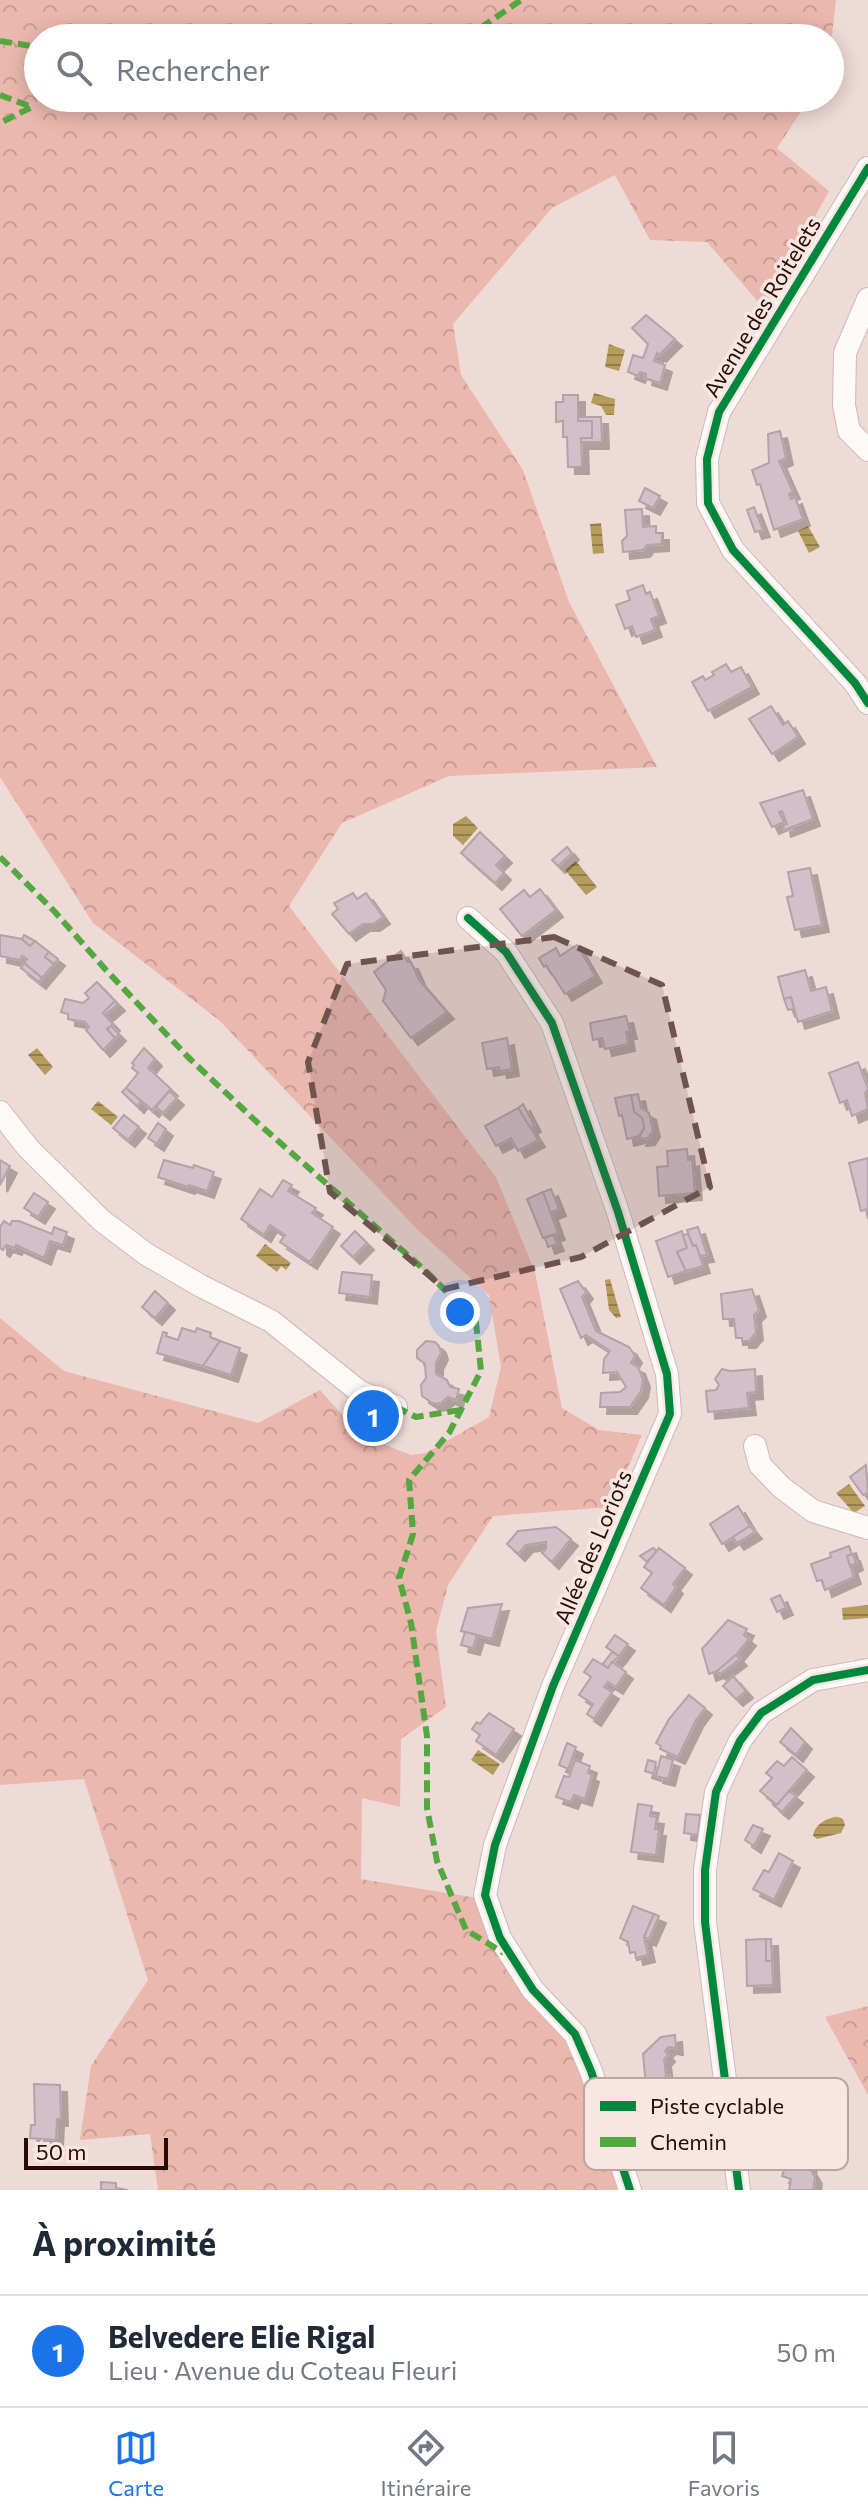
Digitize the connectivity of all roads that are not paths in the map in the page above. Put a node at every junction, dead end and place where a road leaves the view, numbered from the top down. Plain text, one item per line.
1 (868, 168) edge
2 (868, 299) edge
3 (868, 450) edge
4 (868, 703) edge
5 (468, 918) dead end
6 (0, 1112) edge
7 (396, 1407) dead end
8 (755, 1446) dead end
9 (868, 1528) edge
10 (868, 1670) edge
11 (593, 2078) edge
12 (725, 2078) edge
13 (623, 2170) edge
14 (736, 2170) edge
15 (630, 2190) edge
16 (739, 2190) edge

1 - 4 street, Avenue des Roitelets
2 - 3 street
5 - 11 street, Allée des Loriots
6 - 7 street
8 - 9 street
10 - 12 street
13 - 15 street, Allée des Loriots
14 - 16 street

